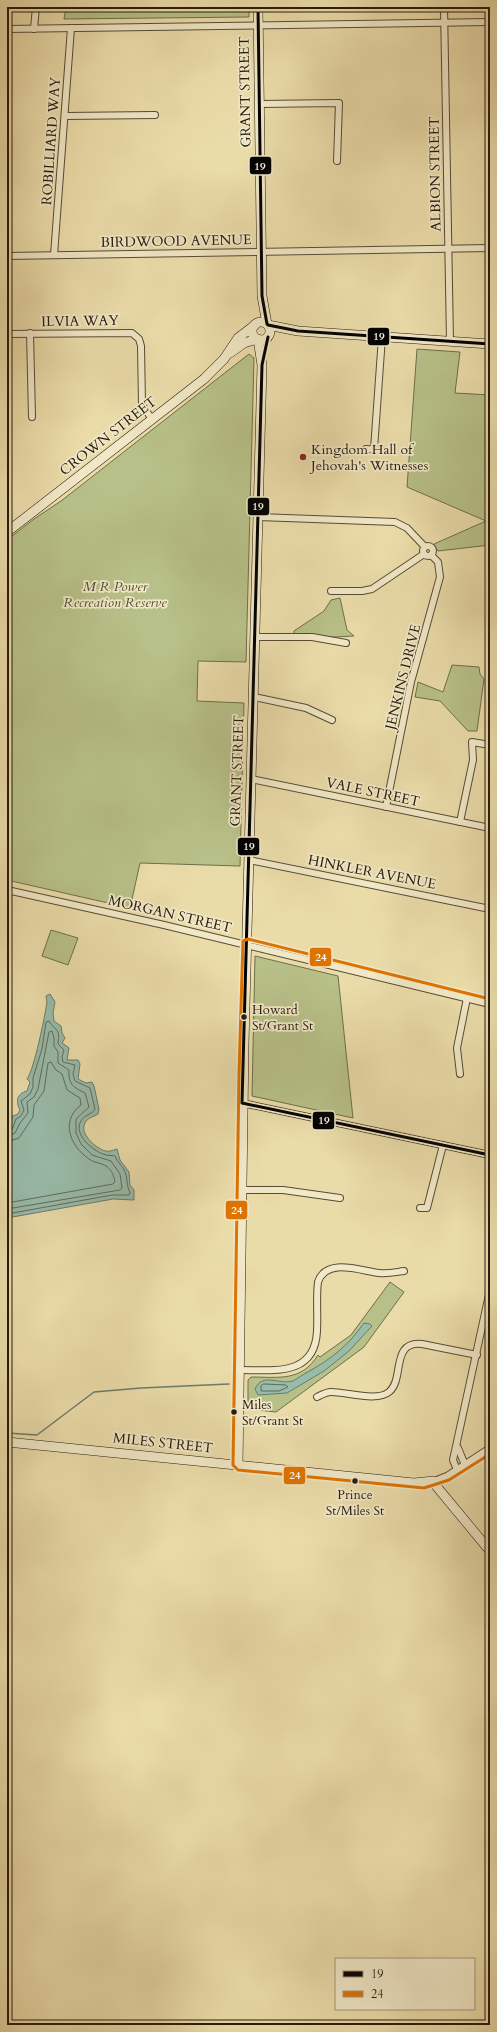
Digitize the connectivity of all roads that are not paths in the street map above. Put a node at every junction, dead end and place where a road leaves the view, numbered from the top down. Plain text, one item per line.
1 (36, 7) edge
2 (258, 7) edge
3 (444, 7) edge
4 (490, 22) edge
5 (445, 23) junction
6 (258, 25) junction
7 (71, 28) junction
8 (7, 29) edge
9 (34, 29) junction
10 (260, 104) junction
11 (155, 115) dead end
12 (65, 116) junction
13 (338, 161) dead end
14 (490, 248) edge
15 (448, 249) junction
16 (262, 251) junction
17 (54, 255) junction
18 (7, 256) edge
19 (262, 296) junction
20 (256, 324) junction
21 (267, 325) junction
22 (298, 331) junction
23 (30, 333) junction
24 (7, 334) edge
25 (268, 337) junction
26 (382, 337) junction
27 (257, 339) junction
28 (450, 341) junction
29 (490, 344) edge
30 (224, 358) junction
31 (262, 365) junction
32 (32, 417) dead end
33 (152, 419) junction
34 (366, 449) dead end
35 (374, 449) junction
36 (382, 450) dead end
37 (258, 518) junction
38 (7, 532) edge
39 (425, 547) junction
40 (424, 554) junction
41 (431, 555) junction
42 (331, 591) dead end
43 (255, 637) junction
44 (346, 643) dead end
45 (254, 697) junction
46 (332, 720) dead end
47 (490, 745) edge
48 (251, 779) junction
49 (386, 807) junction
50 (460, 822) junction
51 (490, 828) edge
52 (248, 860) junction
53 (7, 890) edge
54 (490, 909) edge
55 (247, 944) junction
56 (467, 998) junction
57 (490, 1004) edge
58 (460, 1074) dead end
59 (242, 1104) junction
60 (443, 1145) junction
61 (490, 1155) edge
62 (243, 1190) junction
63 (340, 1198) dead end
64 (420, 1208) dead end
65 (404, 1271) dead end
66 (490, 1290) edge
67 (487, 1323) edge
68 (477, 1355) junction
69 (241, 1370) junction
70 (317, 1397) dead end
71 (7, 1442) edge
72 (458, 1445) junction
73 (490, 1448) edge
74 (465, 1464) junction
75 (238, 1465) junction
76 (457, 1470) junction
77 (437, 1480) junction
78 (490, 1551) edge

1 - 9 street
2 - 6 street, GRANT STREET
3 - 5 street, ALBION STREET
4 - 5 street
5 - 6 street
5 - 15 street, ALBION STREET
6 - 7 street
6 - 10 street, GRANT STREET
7 - 9 street
7 - 12 street, ROBILLIARD WAY
8 - 9 street
10 - 13 street
10 - 16 street, GRANT STREET
11 - 12 street
12 - 17 street, ROBILLIARD WAY
14 - 15 street, BIRDWOOD AVENUE
15 - 16 street, BIRDWOOD AVENUE
15 - 28 street, ALBION STREET
16 - 17 street, BIRDWOOD AVENUE
16 - 19 street, GRANT STREET
17 - 18 street, BIRDWOOD AVENUE
19 - 20 street, GRANT STREET
19 - 21 street, GRANT STREET
20 - 21 street
20 - 27 street
20 - 30 street, CROWN STREET
21 - 22 street
21 - 25 street
22 - 25 street
22 - 26 street
23 - 24 street, ILVIA WAY
23 - 32 street
23 - 33 street, ILVIA WAY
25 - 27 street
25 - 31 street, GRANT STREET
26 - 28 street
26 - 35 street
27 - 30 street, CROWN STREET
27 - 31 street, GRANT STREET
28 - 29 street
30 - 33 street, CROWN STREET
31 - 37 street, GRANT STREET
33 - 38 street, CROWN STREET
34 - 35 street
35 - 36 street
37 - 39 street
37 - 43 street, GRANT STREET
39 - 40 street
39 - 41 street
40 - 41 street
40 - 42 street
41 - 49 street, JENKINS DRIVE
43 - 44 street
43 - 45 street, GRANT STREET
45 - 46 street
45 - 48 street, GRANT STREET
47 - 50 street
48 - 49 street, VALE STREET
48 - 52 street, GRANT STREET
49 - 50 street, VALE STREET
50 - 51 street, VALE STREET
52 - 54 street, HINKLER AVENUE
52 - 55 street, GRANT STREET
53 - 55 street, MORGAN STREET
55 - 56 street, MORGAN STREET
55 - 59 street, GRANT STREET
56 - 57 street, MORGAN STREET
56 - 58 street
59 - 60 street
59 - 62 street, GRANT STREET
60 - 61 street
60 - 64 street
62 - 63 street
62 - 69 street, GRANT STREET
65 - 69 street
66 - 67 street
67 - 68 street
68 - 70 street
68 - 72 street
69 - 75 street, GRANT STREET
71 - 75 street, MILES STREET
72 - 74 street
72 - 76 street
73 - 74 street, MILES STREET
74 - 76 street, MILES STREET
75 - 77 street, MILES STREET
76 - 77 street, MILES STREET
77 - 78 street

